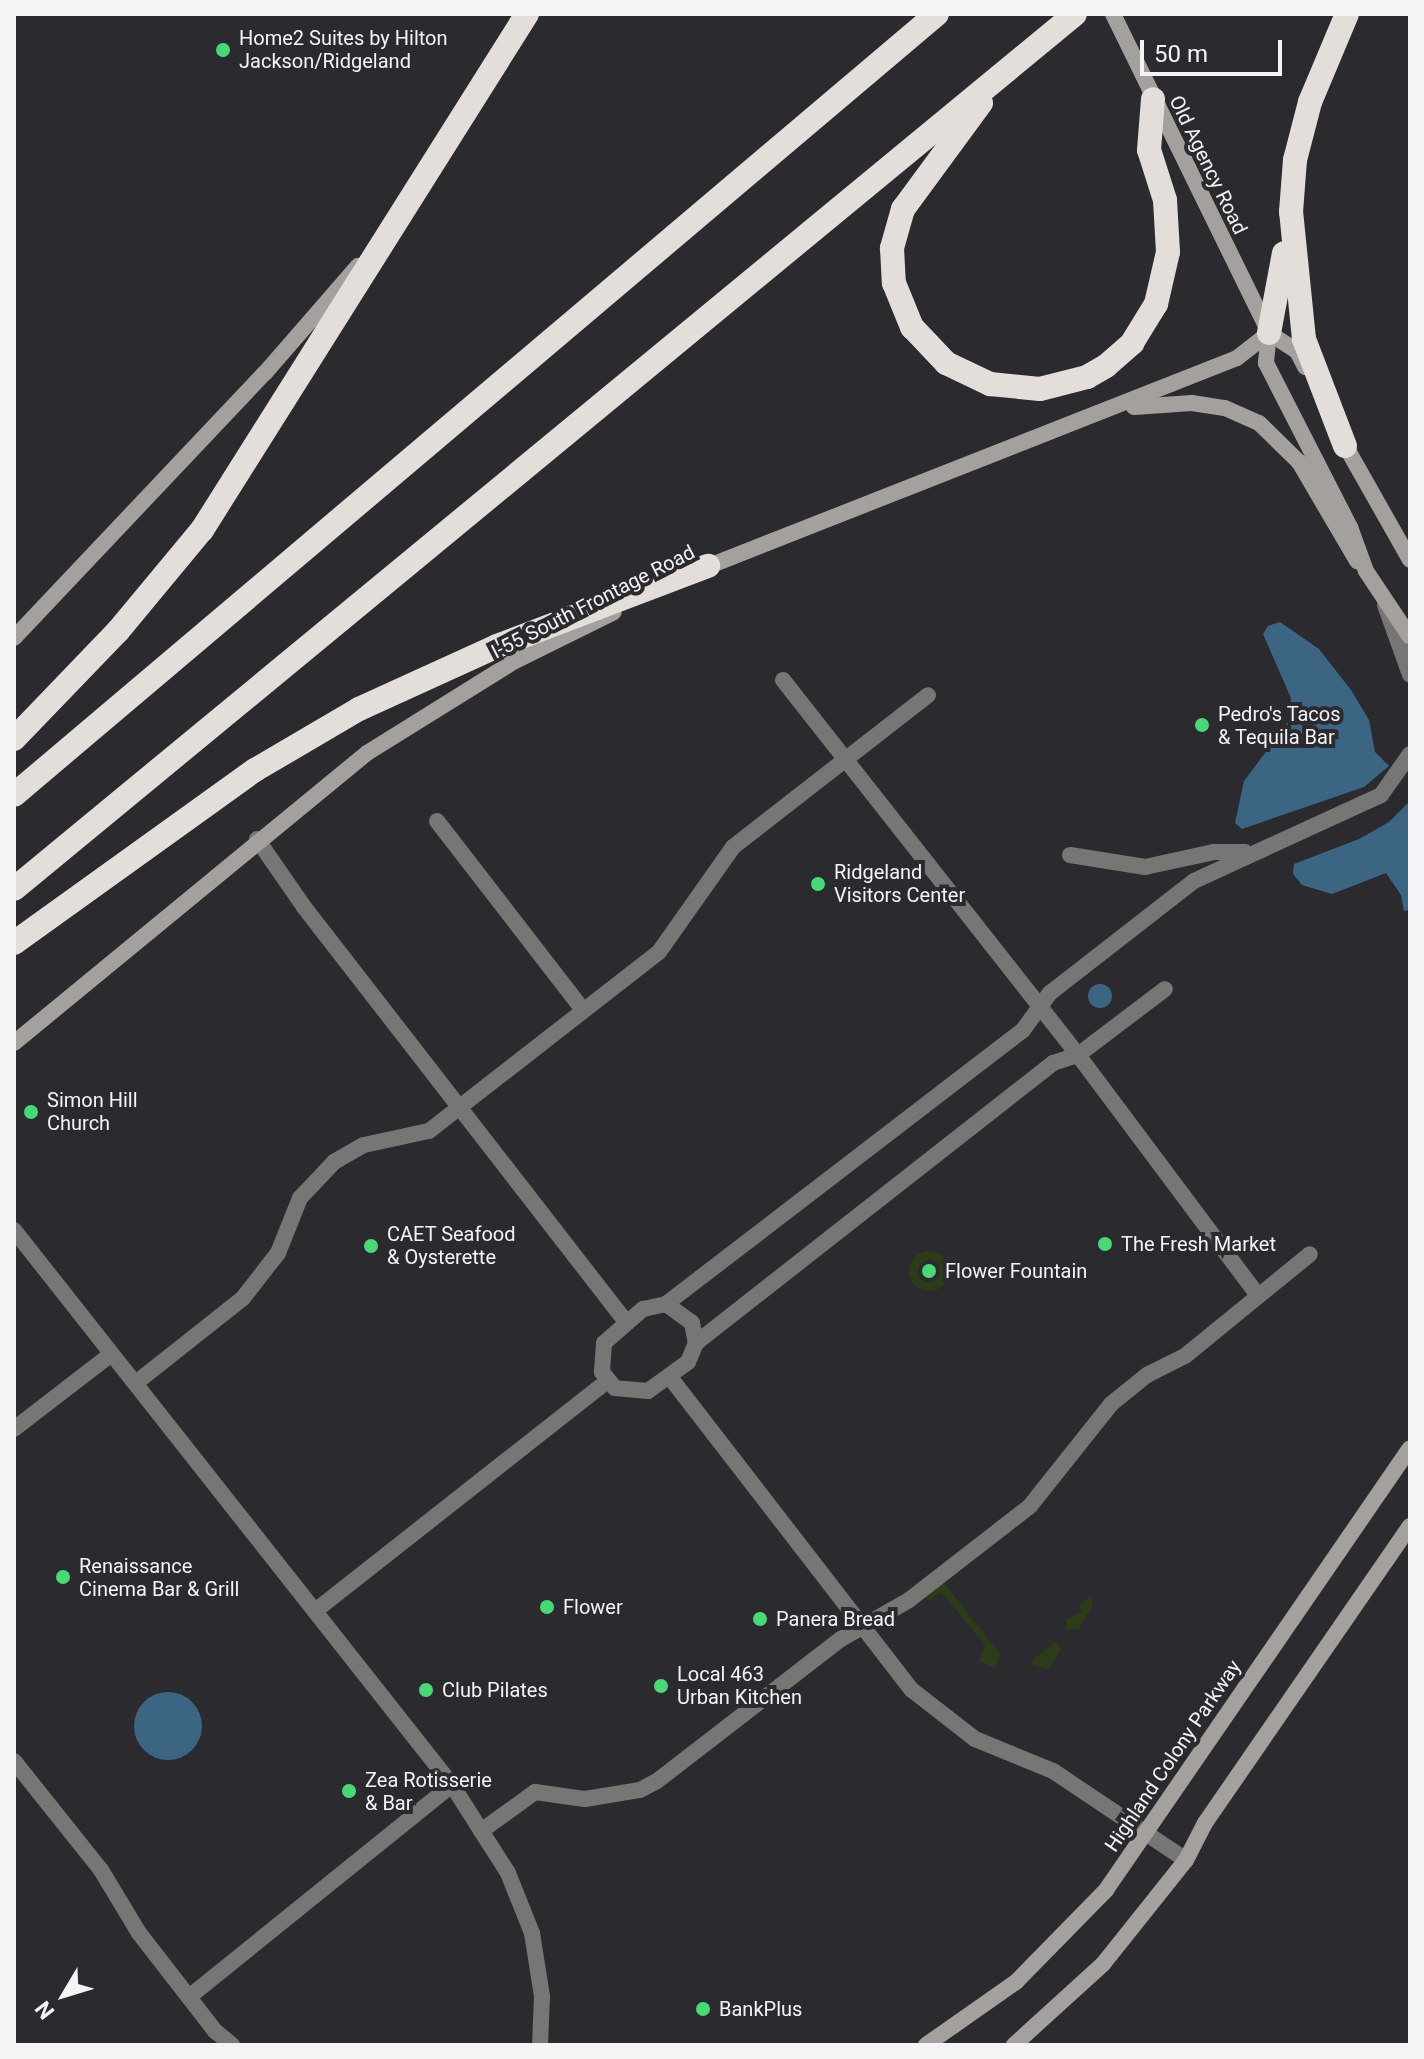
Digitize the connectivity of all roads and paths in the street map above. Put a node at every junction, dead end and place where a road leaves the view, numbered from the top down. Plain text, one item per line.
1 (527, 14) edge
2 (937, 14) edge
3 (1075, 14) edge
4 (1113, 14) edge
5 (1347, 14) edge
6 (994, 84) junction
7 (1148, 89) junction
8 (413, 201) junction
9 (1291, 212) junction
10 (1269, 333) junction
11 (1112, 409) junction
12 (1345, 446) junction
13 (1410, 560) edge
14 (708, 566) junction
15 (1366, 571) junction
16 (1383, 599) junction
17 (1410, 637) edge
18 (14, 638) edge
19 (1410, 675) edge
20 (783, 680) dead end
21 (928, 695) dead end
22 (14, 739) edge
23 (1408, 759) edge
24 (846, 762) junction
25 (14, 795) edge
26 (437, 821) dead end
27 (257, 839) junction
28 (1250, 852) junction
29 (1070, 855) dead end
30 (14, 889) edge
31 (14, 943) edge
32 (1165, 989) dead end
33 (1040, 1007) junction
34 (583, 1010) junction
35 (14, 1043) edge
36 (1078, 1055) junction
37 (460, 1107) junction
38 (14, 1230) edge
39 (1310, 1254) dead end
40 (1256, 1293) junction
41 (666, 1304) junction
42 (626, 1322) junction
43 (696, 1343) junction
44 (110, 1355) junction
45 (669, 1376) junction
46 (607, 1381) junction
47 (137, 1382) junction
48 (14, 1429) edge
49 (1410, 1448) edge
50 (1410, 1526) edge
51 (315, 1611) junction
52 (864, 1626) junction
53 (14, 1761) edge
54 (452, 1785) junction
55 (481, 1831) junction
56 (1144, 1833) junction
57 (1186, 1860) junction
58 (189, 1997) junction
59 (217, 2038) edge
60 (930, 2044) edge
61 (232, 2045) edge
62 (540, 2045) edge
63 (1014, 2045) edge

1 - 8 highway
2 - 25 highway
3 - 6 highway
4 - 7 street, Old Agency Road
5 - 9 highway
6 - 7 highway
6 - 30 highway
7 - 10 street, Old Agency Road
8 - 18 street
8 - 22 highway
9 - 10 highway
9 - 12 highway
10 - 11 street, I-55 South Frontage Road
10 - 12 street, Old Agency Road
10 - 15 street, Old Agency Road
11 - 14 street, I-55 South Frontage Road
11 - 15 street
12 - 13 street, Old Agency Road
14 - 27 street, I-55 South Frontage Road
14 - 31 highway
15 - 16 street, Old Agency Road
16 - 17 street, Old Agency Road
16 - 19 street
20 - 24 street
21 - 24 street
23 - 28 street
24 - 33 street
24 - 34 street
26 - 34 street
27 - 35 street, I-55 South Frontage Road
27 - 37 street
28 - 29 street
28 - 33 street
32 - 36 street
33 - 36 street
33 - 41 street
34 - 37 street
36 - 40 street
36 - 43 street
37 - 42 street
37 - 47 street
38 - 44 street
39 - 40 street
40 - 52 street
41 - 42 street
41 - 43 street
42 - 46 street
43 - 45 street
44 - 47 street
44 - 48 street
45 - 46 street
45 - 52 street
46 - 51 street
47 - 51 street
49 - 56 street, Highland Colony Parkway
50 - 57 street
51 - 54 street
52 - 55 street
52 - 56 street
53 - 58 street
54 - 55 street
54 - 58 street
55 - 62 street
56 - 57 street
56 - 60 street, Highland Colony Parkway
57 - 63 street
58 - 59 street
59 - 61 street

